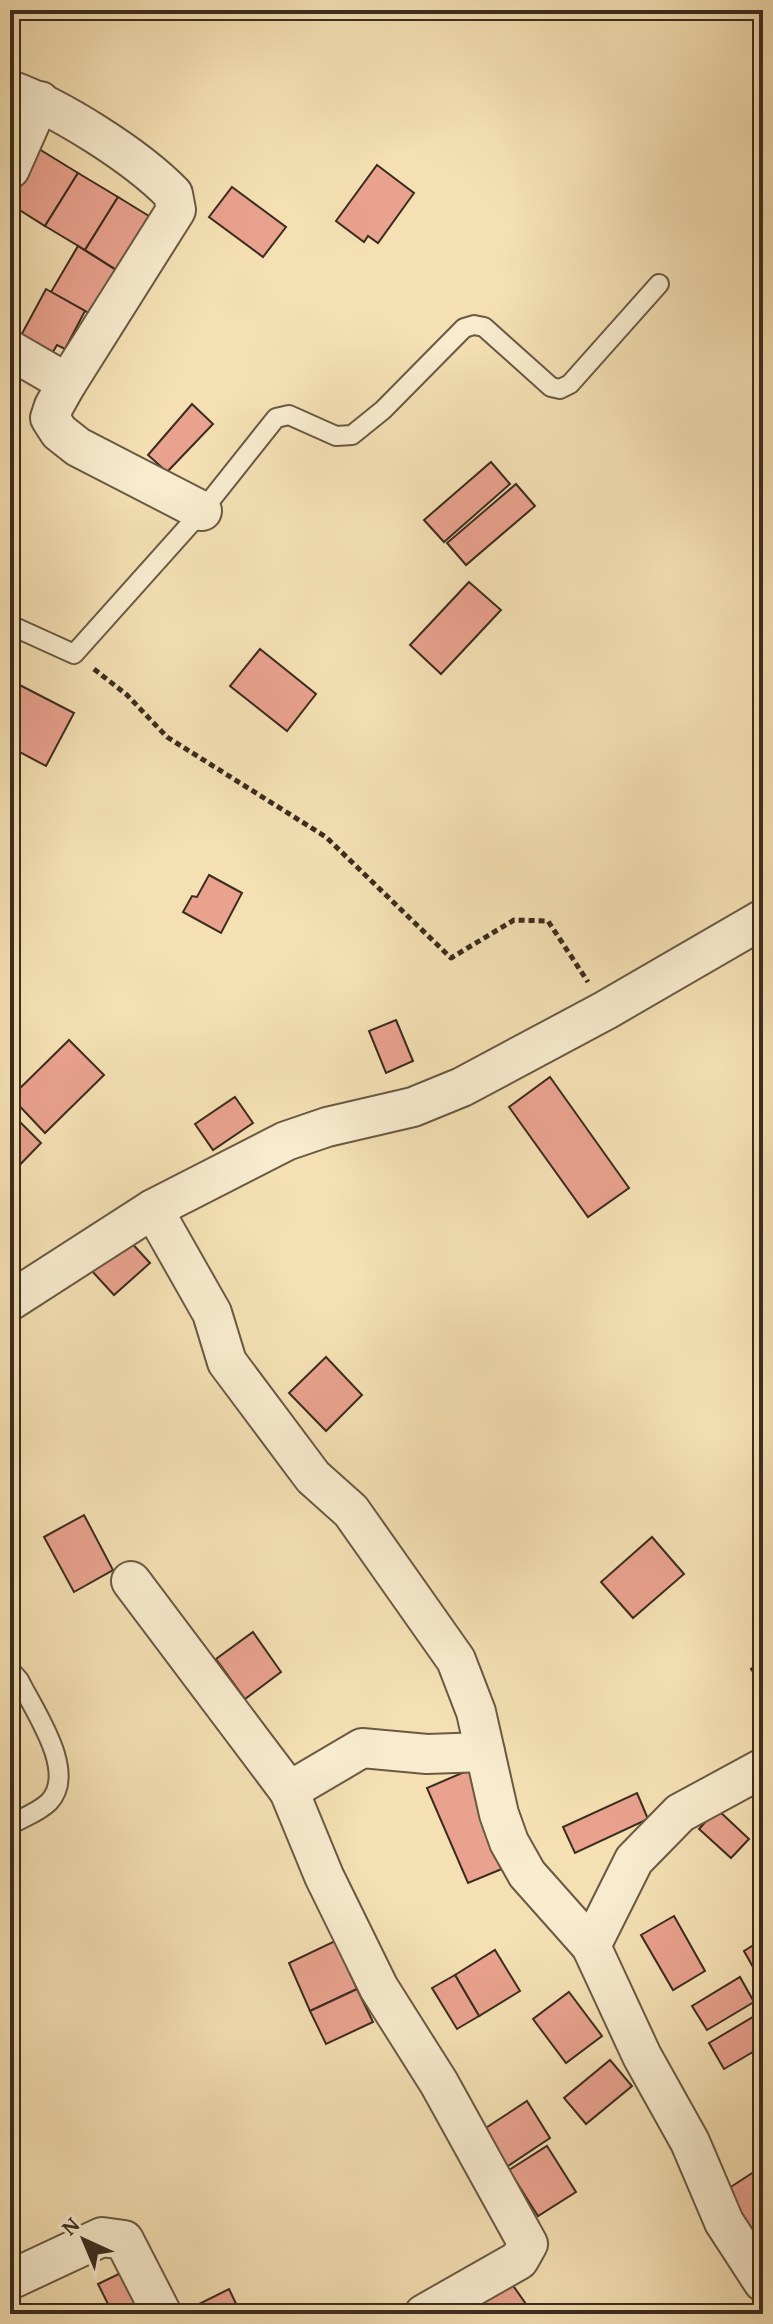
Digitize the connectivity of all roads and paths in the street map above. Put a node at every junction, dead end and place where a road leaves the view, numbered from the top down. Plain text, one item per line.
1 (25, 96) edge
2 (10, 169) edge
3 (659, 284) dead end
4 (10, 350) edge
5 (67, 383) junction
6 (202, 511) junction
7 (10, 625) edge
8 (74, 654) junction
9 (763, 919) edge
10 (606, 1010) junction
11 (153, 1209) junction
12 (10, 1301) edge
13 (131, 1581) dead end
14 (10, 1670) edge
15 (485, 1752) junction
16 (763, 1768) edge
17 (289, 1791) junction
18 (10, 1825) edge
19 (591, 1946) junction
20 (10, 2280) edge
21 (763, 2282) edge
22 (162, 2314) edge
23 (424, 2314) edge

1 - 2 street
1 - 5 street
3 - 6 lane
4 - 5 street
5 - 6 street
6 - 8 lane
7 - 8 lane
8 - 10 path
9 - 10 street
10 - 11 street
11 - 12 street
11 - 15 street
13 - 17 street
14 - 18 lane
15 - 17 street
15 - 19 street
16 - 19 street
17 - 23 street
19 - 21 street
20 - 22 street

